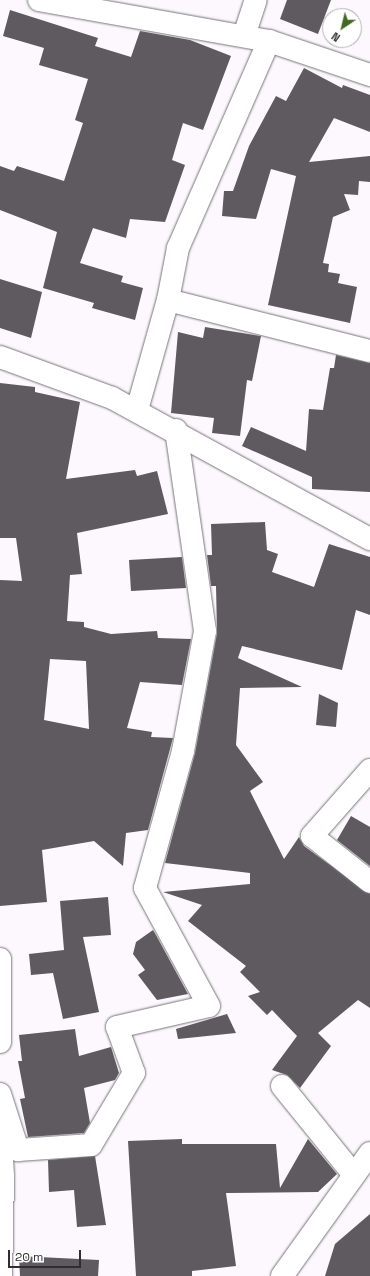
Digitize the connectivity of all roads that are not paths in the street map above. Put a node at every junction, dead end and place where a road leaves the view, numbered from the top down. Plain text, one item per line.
1 (39, 0) edge
2 (256, 0) edge
3 (244, 36) junction
4 (268, 41) junction
5 (370, 75) edge
6 (168, 300) junction
7 (370, 351) edge
8 (0, 357) edge
9 (137, 410) junction
10 (176, 430) junction
11 (370, 539) edge
12 (370, 770) edge
13 (370, 882) edge
14 (1, 966) edge
15 (0, 1042) edge
16 (282, 1086) dead end
17 (0, 1094) edge
18 (0, 1118) edge
19 (370, 1153) edge
20 (354, 1175) junction
21 (1, 1276) edge
22 (282, 1276) edge

1 - 3 street
2 - 3 street
3 - 4 street
4 - 5 street
4 - 6 street
6 - 7 street
6 - 9 street
8 - 9 street
9 - 10 street
10 - 11 street
10 - 17 street
12 - 13 street
14 - 15 street
16 - 20 street
18 - 21 street
19 - 20 street
20 - 22 street

